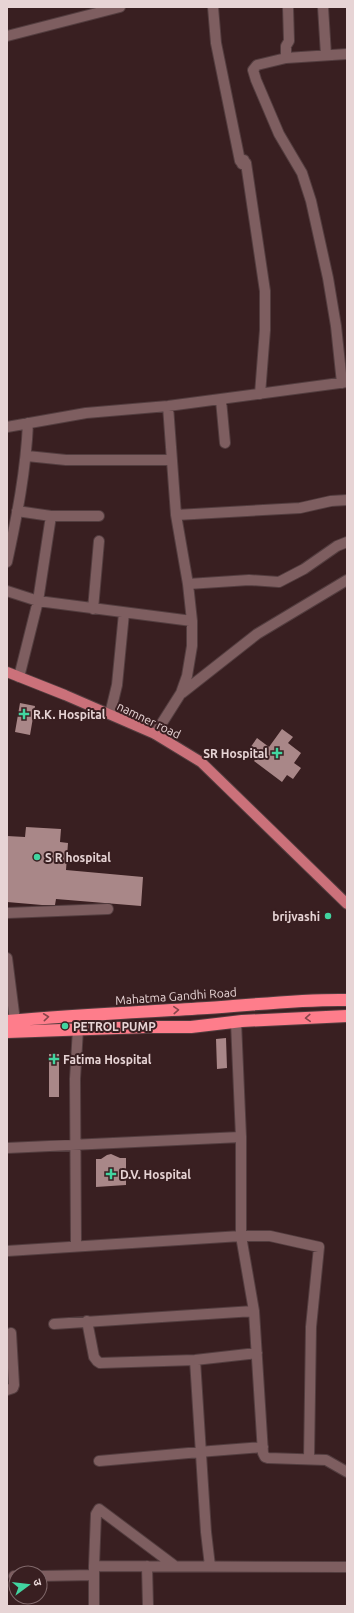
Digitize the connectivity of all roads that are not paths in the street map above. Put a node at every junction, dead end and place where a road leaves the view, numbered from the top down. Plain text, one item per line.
1 (120, 7) edge
2 (213, 7) edge
3 (288, 7) edge
4 (323, 7) edge
5 (7, 36) edge
6 (347, 54) edge
7 (326, 55) junction
8 (286, 58) junction
9 (345, 383) edge
10 (260, 394) junction
11 (221, 400) junction
12 (168, 406) junction
13 (28, 423) junction
14 (7, 427) edge
15 (225, 443) dead end
16 (27, 456) junction
17 (172, 460) junction
18 (347, 500) edge
19 (17, 511) junction
20 (176, 515) junction
21 (51, 516) junction
22 (99, 516) dead end
23 (99, 541) dead end
24 (347, 542) edge
25 (7, 562) edge
26 (347, 580) edge
27 (188, 584) junction
28 (7, 591) edge
29 (38, 601) junction
30 (93, 609) junction
31 (124, 612) junction
32 (192, 621) junction
33 (7, 672) edge
34 (19, 677) junction
35 (182, 693) junction
36 (110, 714) junction
37 (155, 734) junction
38 (347, 904) edge
39 (108, 910) dead end
40 (7, 913) edge
41 (7, 958) edge
42 (347, 993) edge
43 (318, 1000) junction
44 (347, 1000) edge
45 (347, 1016) edge
46 (11, 1021) edge
47 (236, 1022) junction
48 (71, 1029) junction
49 (7, 1032) edge
50 (241, 1138) junction
51 (76, 1145) junction
52 (7, 1148) edge
53 (241, 1236) junction
54 (76, 1246) junction
55 (7, 1250) edge
56 (254, 1311) junction
57 (87, 1322) junction
58 (54, 1324) dead end
59 (11, 1333) dead end
60 (257, 1353) junction
61 (195, 1360) junction
62 (7, 1390) edge
63 (263, 1447) junction
64 (202, 1452) junction
65 (308, 1459) junction
66 (99, 1461) dead end
67 (347, 1472) edge
68 (147, 1566) junction
69 (175, 1566) junction
70 (210, 1566) junction
71 (347, 1567) edge
72 (94, 1571) junction
73 (48, 1575) edge
74 (94, 1606) edge
75 (148, 1606) edge

1 - 5 street
2 - 10 street
3 - 8 street
4 - 7 street
6 - 7 street
7 - 8 street
8 - 9 street
9 - 10 street
10 - 11 street
11 - 12 street
11 - 15 street
12 - 13 street
12 - 17 street
13 - 14 street
13 - 16 street
16 - 17 street
16 - 19 street
17 - 20 street
18 - 20 street
19 - 21 street
19 - 25 street
20 - 27 street
21 - 22 street
21 - 29 street
23 - 30 street
24 - 27 street
26 - 35 street
27 - 32 street
28 - 29 street
29 - 30 street
29 - 34 street
30 - 31 street
31 - 32 street
31 - 36 street
32 - 35 street
33 - 34 main road, namner road
34 - 36 main road, namner road
35 - 37 street
36 - 37 main road, namner road
37 - 38 main road, namner road
39 - 40 street
41 - 46 street
42 - 43 street
43 - 44 highway, Mahatma Gandhi Road
46 -> 43 highway, Mahatma Gandhi Road
45 -> 47 highway
47 - 48 highway
47 - 50 street
48 - 49 highway
48 - 51 street
50 - 51 street
50 - 53 street
51 - 52 street
51 - 54 street
53 - 54 street
53 - 56 street
53 - 65 street
54 - 55 street
56 - 57 street
56 - 60 street
57 - 58 street
57 - 61 street
59 - 62 street
60 - 61 street
60 - 63 street
61 - 64 street
63 - 64 street
63 - 65 street
64 - 66 street
64 - 70 street
65 - 67 street
68 - 69 street
68 - 72 street
68 - 75 street
69 - 70 street
69 - 72 street
70 - 71 street
72 - 73 street
72 - 74 street

